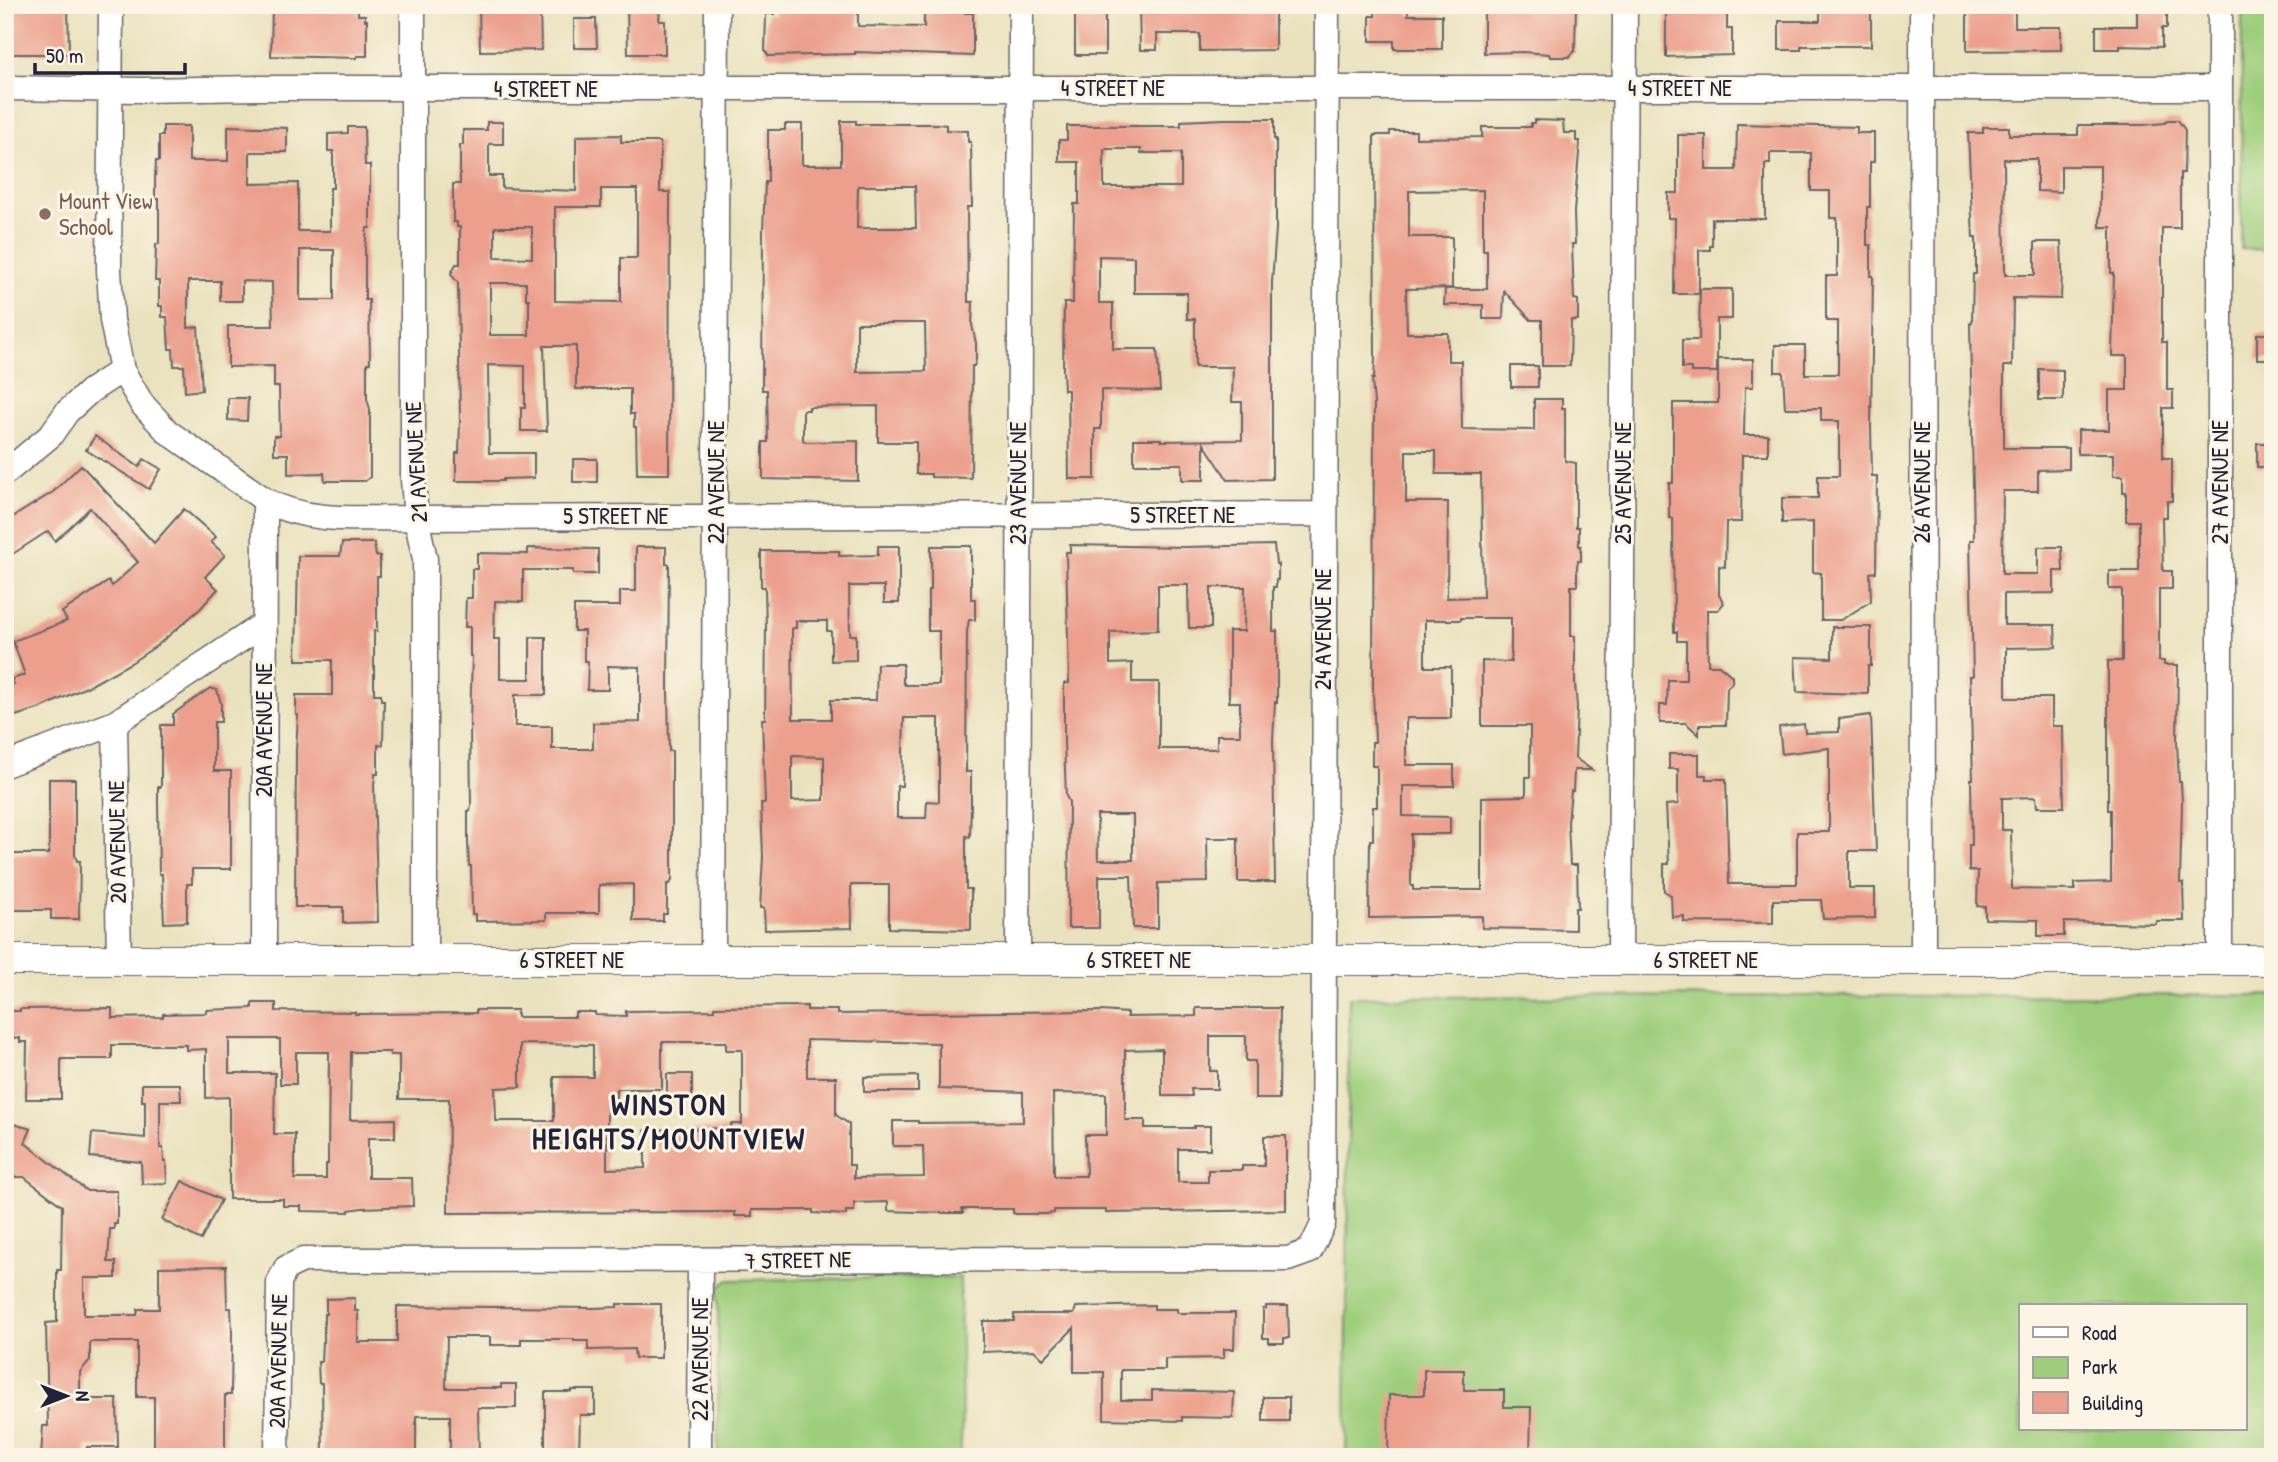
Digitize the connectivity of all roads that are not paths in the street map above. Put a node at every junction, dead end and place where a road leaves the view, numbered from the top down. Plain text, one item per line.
1 (111, 5) edge
2 (413, 5) edge
3 (718, 5) edge
4 (1021, 5) edge
5 (1327, 5) edge
6 (1625, 5) edge
7 (1922, 5) edge
8 (2220, 5) edge
9 (5, 88) edge
10 (1626, 88) junction
11 (2220, 88) junction
12 (110, 89) junction
13 (413, 89) junction
14 (718, 89) junction
15 (1021, 89) junction
16 (1326, 89) junction
17 (1922, 89) junction
18 (122, 370) junction
19 (5, 473) edge
20 (265, 500) junction
21 (1323, 514) junction
22 (716, 516) junction
23 (1018, 516) junction
24 (416, 518) junction
25 (264, 624) junction
26 (115, 723) junction
27 (5, 765) edge
28 (264, 959) junction
29 (425, 959) junction
30 (1322, 959) junction
31 (1923, 959) junction
32 (5, 960) edge
33 (119, 960) junction
34 (713, 960) junction
35 (1620, 960) junction
36 (2220, 960) junction
37 (2273, 960) edge
38 (1018, 961) junction
39 (1310, 1251) joint
40 (699, 1261) junction
41 (286, 1268) joint
42 (277, 1457) edge
43 (699, 1457) edge

1 - 12 street
2 - 13 street, 21 AVENUE NE
3 - 14 street, 22 AVENUE NE
4 - 15 street, 23 AVENUE NE
5 - 16 street, 24 AVENUE NE
6 - 10 street, 25 AVENUE NE
7 - 17 street, 26 AVENUE NE
8 - 11 street, 27 AVENUE NE
9 - 12 street, 4 STREET NE
10 - 16 street, 4 STREET NE
10 - 17 street, 4 STREET NE
10 - 35 street, 25 AVENUE NE
11 - 17 street, 4 STREET NE
11 - 36 street, 27 AVENUE NE
12 - 13 street, 4 STREET NE
12 - 18 street
13 - 14 street, 4 STREET NE
13 - 24 street, 21 AVENUE NE
14 - 15 street, 4 STREET NE
14 - 22 street, 22 AVENUE NE
15 - 16 street, 4 STREET NE
15 - 23 street, 23 AVENUE NE
16 - 21 street, 24 AVENUE NE
17 - 31 street, 26 AVENUE NE
18 - 19 street
18 - 20 street, 5 STREET NE
20 - 24 street, 5 STREET NE
20 - 25 street, 20A AVENUE NE
21 - 23 street, 5 STREET NE
21 - 30 street, 24 AVENUE NE
22 - 23 street, 5 STREET NE
22 - 24 street, 5 STREET NE
22 - 34 street, 22 AVENUE NE
23 - 38 street, 23 AVENUE NE
24 - 29 street, 21 AVENUE NE
25 - 26 street
25 - 28 street, 20A AVENUE NE
26 - 27 street
26 - 33 street, 20 AVENUE NE
28 - 29 street, 6 STREET NE
28 - 33 street, 6 STREET NE
29 - 34 street, 6 STREET NE
30 - 35 street, 6 STREET NE
30 - 38 street, 6 STREET NE
30 - 39 street, 24 AVENUE NE
31 - 35 street, 6 STREET NE
31 - 36 street, 6 STREET NE
32 - 33 street, 6 STREET NE
34 - 38 street, 6 STREET NE
36 - 37 street, 6 STREET NE
39 - 40 street, 7 STREET NE
40 - 41 street, 7 STREET NE
40 - 43 street, 22 AVENUE NE
41 - 42 street, 20A AVENUE NE

